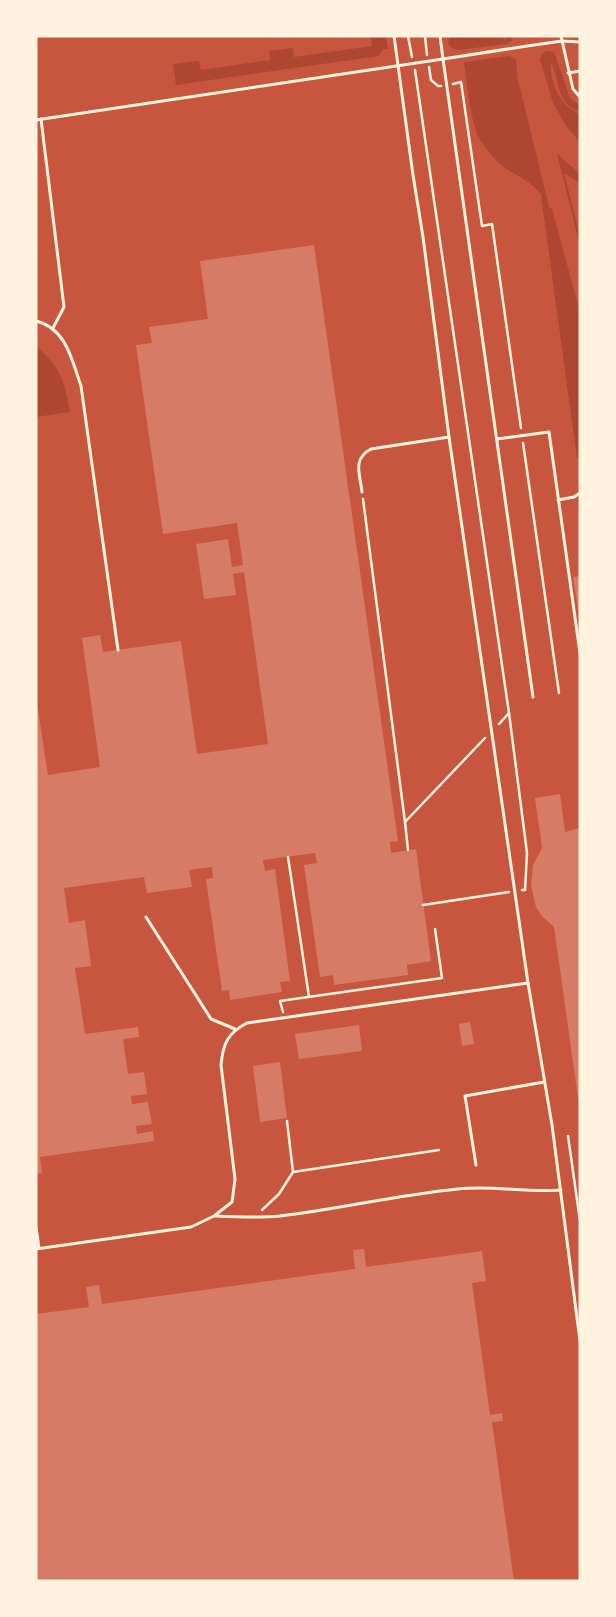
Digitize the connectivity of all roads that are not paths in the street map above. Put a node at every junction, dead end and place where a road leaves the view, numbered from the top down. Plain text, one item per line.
1 (394, 36) edge
2 (440, 36) edge
3 (561, 36) edge
4 (562, 41) junction
5 (580, 42) edge
6 (443, 59) junction
7 (398, 66) junction
8 (580, 71) edge
9 (568, 72) junction
10 (580, 97) edge
11 (41, 119) junction
12 (36, 120) edge
13 (36, 321) edge
14 (53, 328) junction
15 (449, 437) junction
16 (497, 439) junction
17 (362, 492) road end
18 (580, 493) edge
19 (558, 500) junction
20 (118, 650) dead end
21 (580, 653) edge
22 (533, 697) dead end
23 (146, 917) dead end
24 (528, 983) junction
25 (235, 1029) junction
26 (544, 1082) junction
27 (476, 1165) dead end
28 (561, 1190) junction
29 (214, 1216) junction
30 (36, 1227) edge
31 (38, 1249) edge
32 (578, 1319) edge
33 (580, 1341) edge

1 - 7 lane
2 - 6 lane
3 - 4 lane
4 - 5 lane
4 - 6 lane
4 - 9 lane
6 - 7 lane
6 - 16 lane
7 - 11 lane
7 - 15 lane
8 - 9 lane
9 - 10 lane
11 - 12 lane
11 - 14 lane
13 - 14 lane
14 - 20 lane
15 - 17 lane
15 - 24 lane
16 - 19 lane
16 - 22 lane
18 - 19 lane
19 - 21 lane
23 - 25 lane
24 - 25 lane
24 - 26 lane
25 - 29 lane
26 - 27 lane
26 - 28 lane
28 - 29 lane
28 - 32 lane
29 - 31 lane
30 - 31 lane
32 - 33 lane

